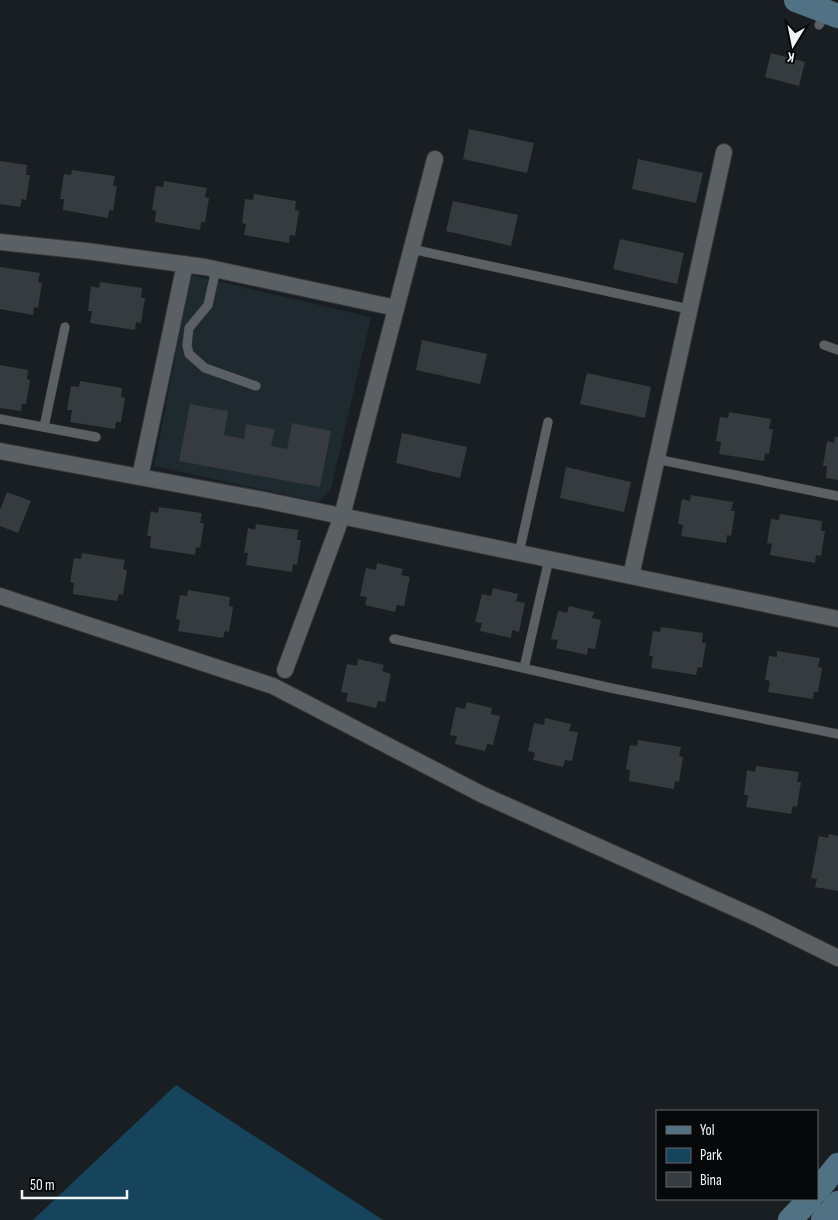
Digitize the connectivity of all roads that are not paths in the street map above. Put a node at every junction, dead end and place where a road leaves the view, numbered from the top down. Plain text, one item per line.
1 (796, 0) edge
2 (828, 17) edge
3 (724, 152) dead end
4 (435, 159) dead end
5 (0, 242) edge
6 (411, 249) junction
7 (185, 264) junction
8 (216, 269) junction
9 (396, 308) junction
10 (689, 310) junction
11 (65, 327) dead end
12 (824, 345) dead end
13 (838, 350) edge
14 (256, 386) dead end
15 (0, 419) edge
16 (548, 422) dead end
17 (44, 427) junction
18 (96, 437) dead end
19 (0, 451) edge
20 (656, 460) junction
21 (140, 477) junction
22 (838, 496) edge
23 (342, 516) junction
24 (519, 553) junction
25 (549, 560) junction
26 (631, 576) junction
27 (0, 596) edge
28 (838, 618) edge
29 (394, 639) dead end
30 (524, 668) junction
31 (285, 670) dead end
32 (838, 734) edge
33 (838, 958) edge
34 (838, 1165) edge
35 (822, 1193) edge
36 (814, 1200) edge
37 (838, 1203) edge
38 (790, 1220) edge
39 (823, 1220) edge

1 - 2 main road
3 - 10 street
4 - 6 street
5 - 7 street
6 - 9 street
6 - 10 lane
7 - 8 street
7 - 21 street
8 - 9 street
8 - 14 lane
9 - 23 street
10 - 20 street
11 - 17 lane
12 - 13 lane
15 - 17 lane
16 - 24 lane
17 - 18 lane
19 - 21 street
20 - 22 lane
20 - 26 street
21 - 23 street
23 - 24 street
23 - 31 street
24 - 25 street
25 - 26 street
25 - 30 lane
26 - 28 street
27 - 33 street
29 - 30 lane
30 - 32 lane
34 - 35 main road
36 - 38 main road
37 - 39 main road

